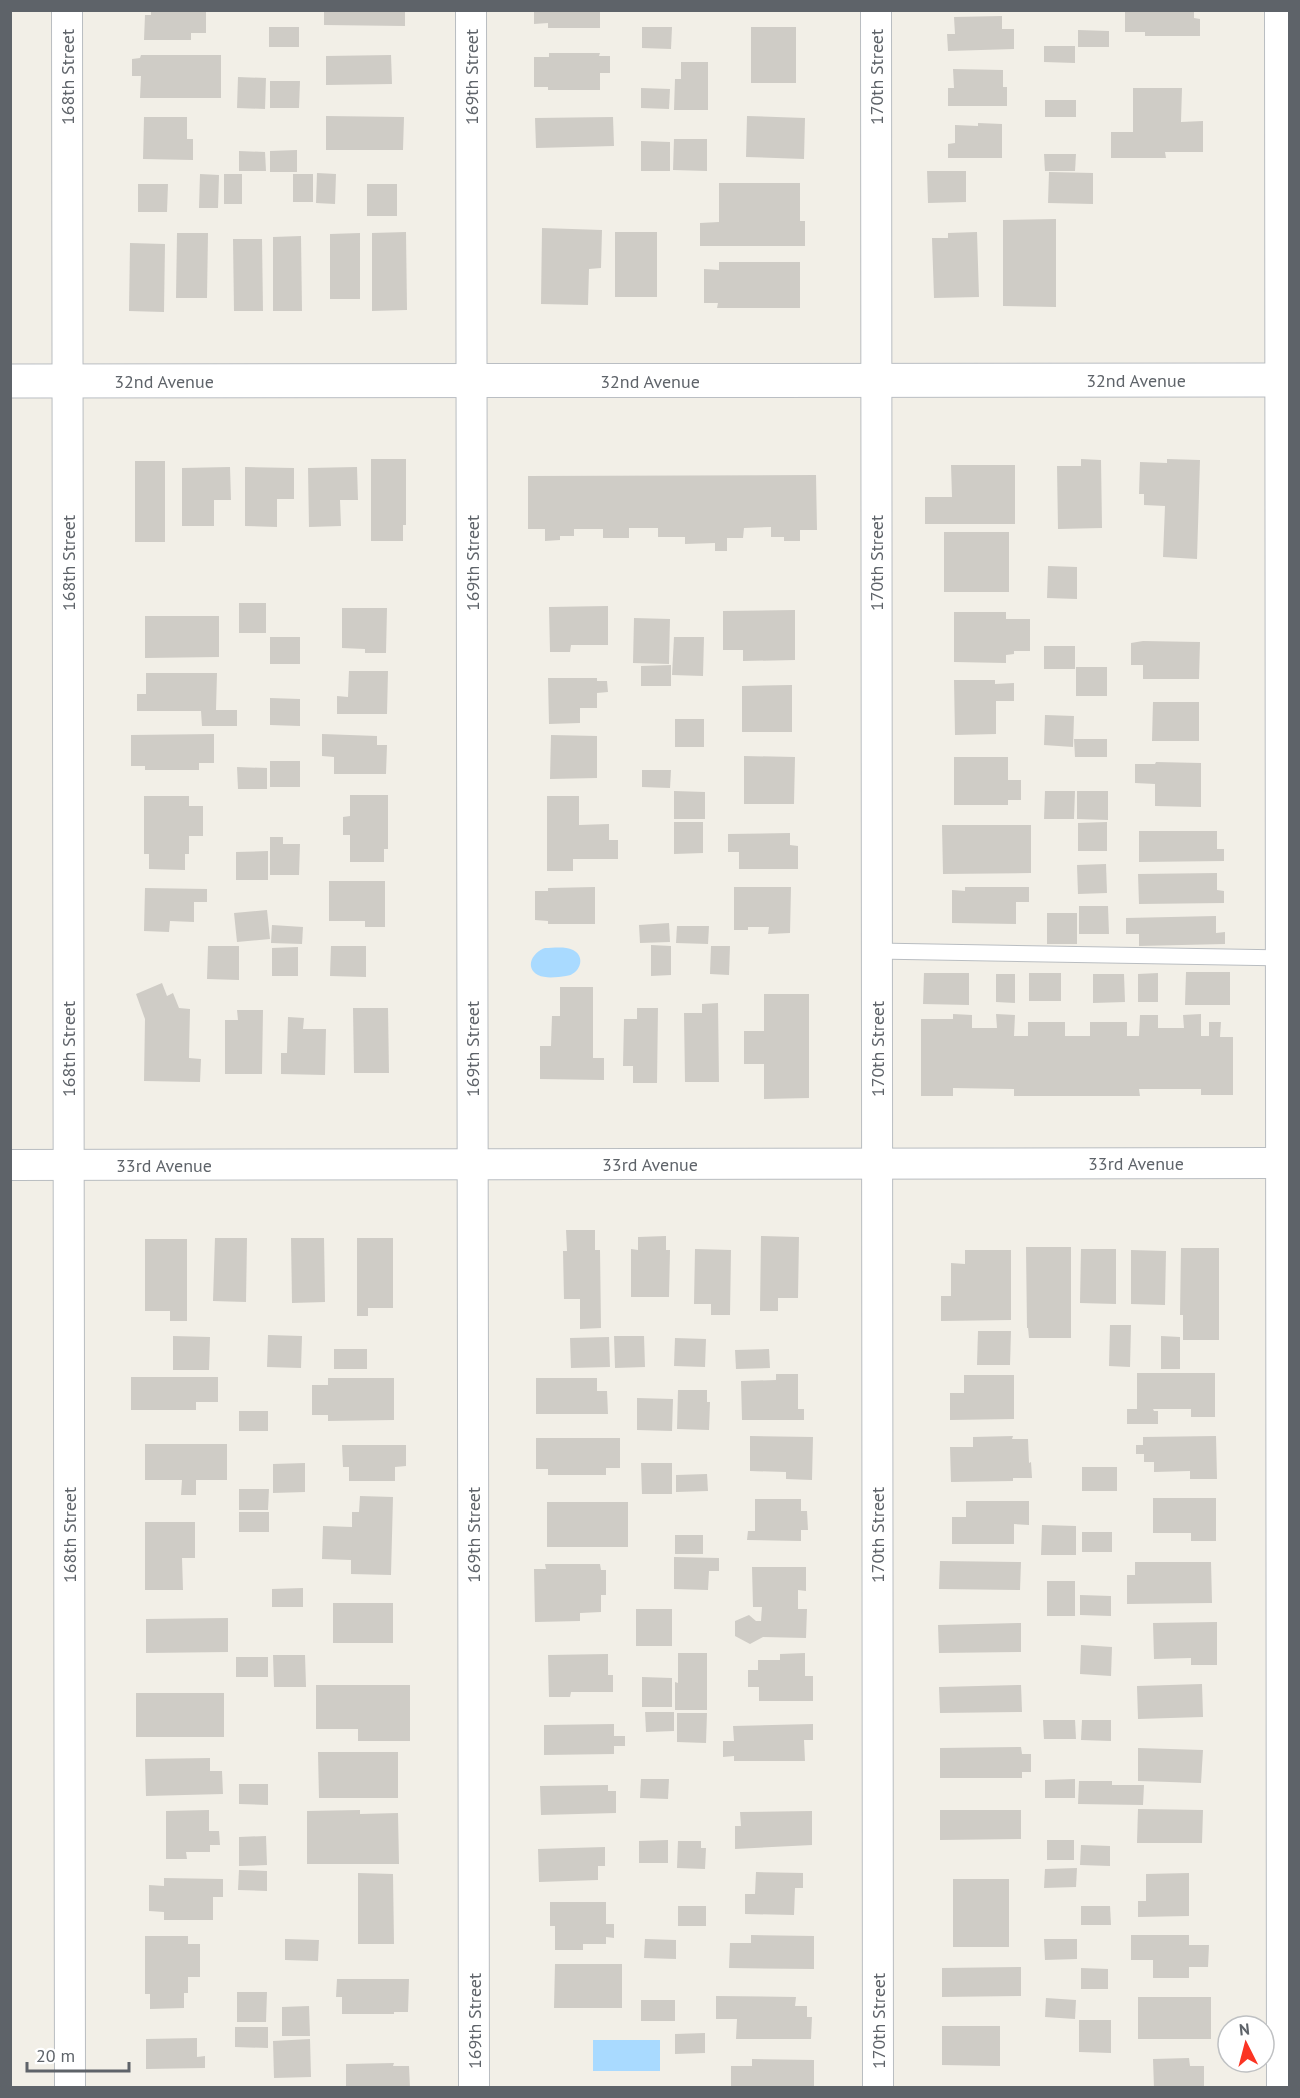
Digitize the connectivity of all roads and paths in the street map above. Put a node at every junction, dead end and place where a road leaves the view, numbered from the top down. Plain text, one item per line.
1 (67, 10) edge
2 (471, 10) edge
3 (876, 10) edge
4 (1280, 10) edge
5 (1285, 380) edge
6 (10, 381) edge
7 (67, 381) junction
8 (876, 381) junction
9 (471, 382) junction
10 (877, 951) junction
11 (1281, 958) junction
12 (877, 1163) junction
13 (1285, 1163) edge
14 (473, 1164) junction
15 (68, 1165) junction
16 (10, 1166) edge
17 (70, 2088) edge
18 (474, 2088) edge
19 (878, 2088) edge
20 (1282, 2088) edge

1 - 7 street, 168th Street
2 - 9 street, 169th Street
3 - 8 street, 170th Street
4 - 5 street
5 - 8 street, 32nd Avenue
5 - 11 street
6 - 7 street, 32nd Avenue
7 - 9 street, 32nd Avenue
7 - 15 street, 168th Street
8 - 9 street, 32nd Avenue
8 - 10 street, 170th Street
9 - 14 street, 169th Street
10 - 11 lane
10 - 12 street, 170th Street
11 - 13 street
12 - 13 street, 33rd Avenue
12 - 14 street, 33rd Avenue
12 - 19 street, 170th Street
13 - 20 street
14 - 15 street, 33rd Avenue
14 - 18 street, 169th Street
15 - 16 street, 33rd Avenue
15 - 17 street, 168th Street

